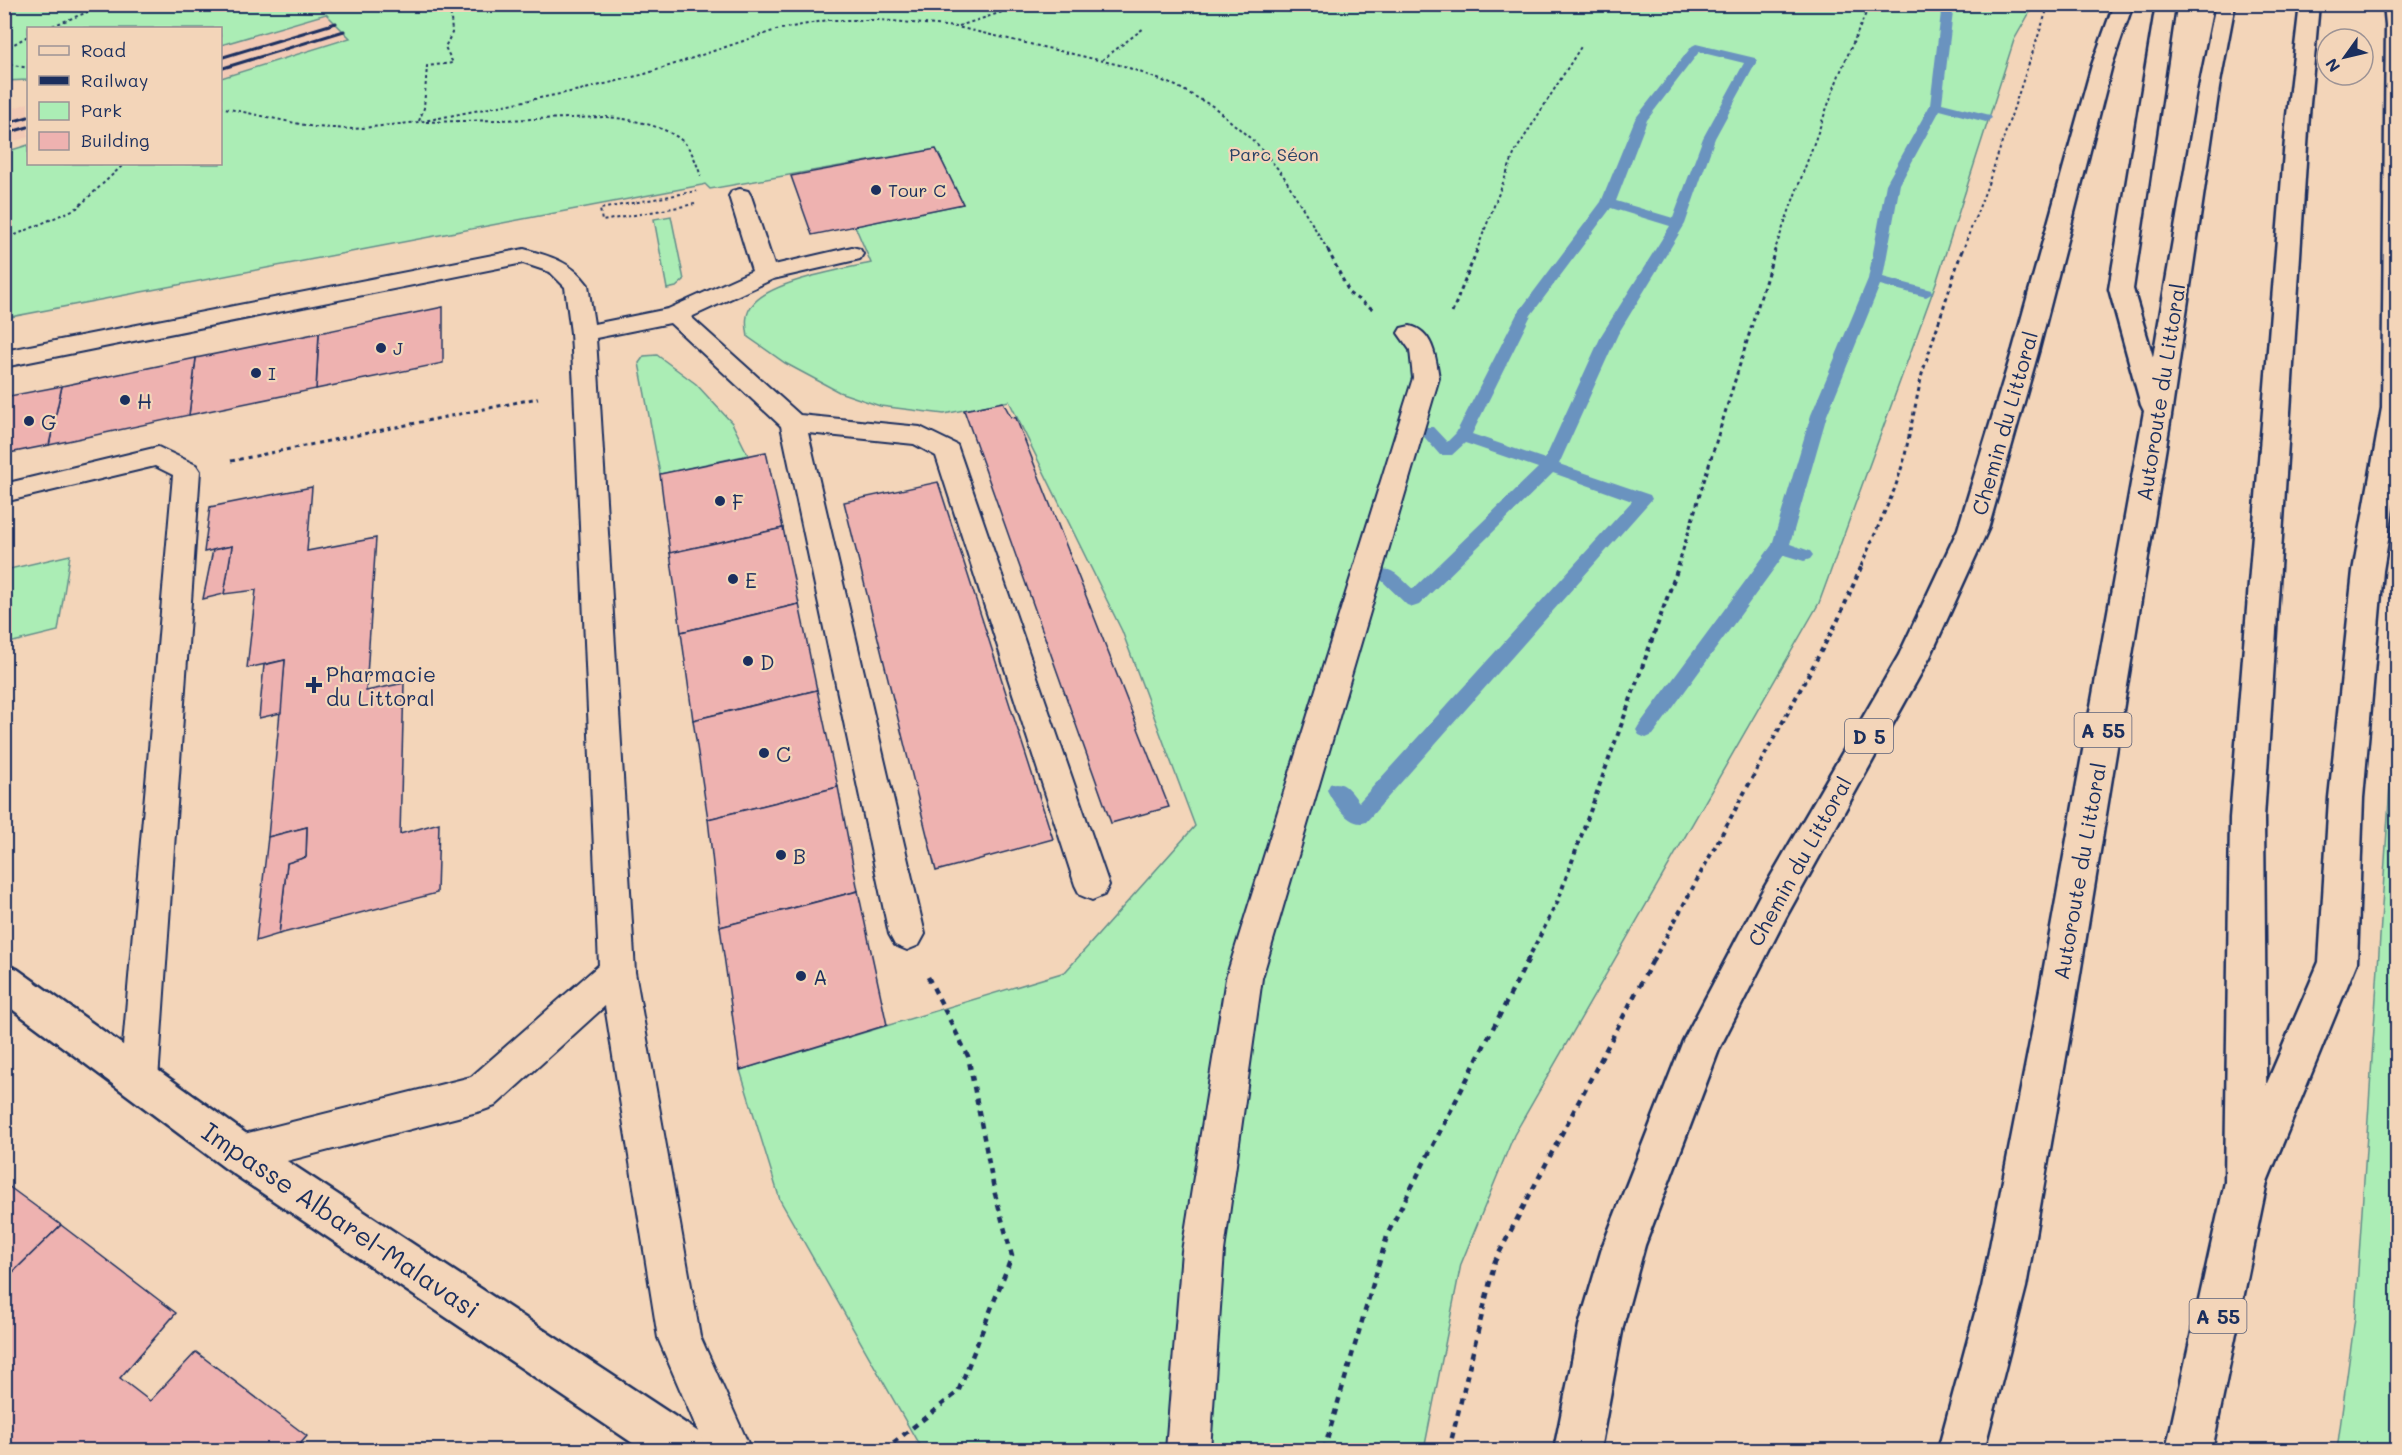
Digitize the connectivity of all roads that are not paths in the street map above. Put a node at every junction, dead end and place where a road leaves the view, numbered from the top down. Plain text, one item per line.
1 (2124, 4) edge
2 (2166, 4) edge
3 (2226, 4) edge
4 (2310, 4) edge
5 (2394, 4) edge
6 (740, 196) road end
7 (852, 254) dead end
8 (765, 274) junction
9 (675, 315) junction
10 (583, 333) junction
11 (1410, 333) road end
12 (4, 359) edge
13 (2396, 413) edge
14 (2157, 416) junction
15 (793, 423) junction
16 (4, 492) edge
17 (1092, 885) dead end
18 (907, 934) road end
19 (617, 972) junction
20 (4, 981) edge
21 (139, 1080) junction
22 (240, 1154) junction
23 (2246, 1182) junction
24 (683, 1450) edge
25 (729, 1450) edge
26 (1188, 1450) edge
27 (1577, 1450) edge
28 (1961, 1450) edge
29 (2189, 1450) edge

1 - 27 main road, Chemin du Littoral / D 5
2 - 14 main road
3 - 14 main road, Autoroute du Littoral / A 55
4 - 23 main road, A 55
5 - 13 main road
6 - 8 lane
7 - 8 lane
8 - 9 lane
9 - 10 lane
9 - 15 lane
10 - 12 lane
10 - 19 lane
11 - 26 lane
13 - 23 main road
14 - 28 main road, Autoroute du Littoral / A 55
15 - 17 lane
15 - 18 lane
16 - 21 lane
19 - 22 lane
19 - 25 lane
20 - 21 main road, Impasse Albarel-Malavasi
21 - 22 main road, Impasse Albarel-Malavasi
22 - 24 main road, Impasse Albarel-Malavasi
23 - 29 main road, A 55

